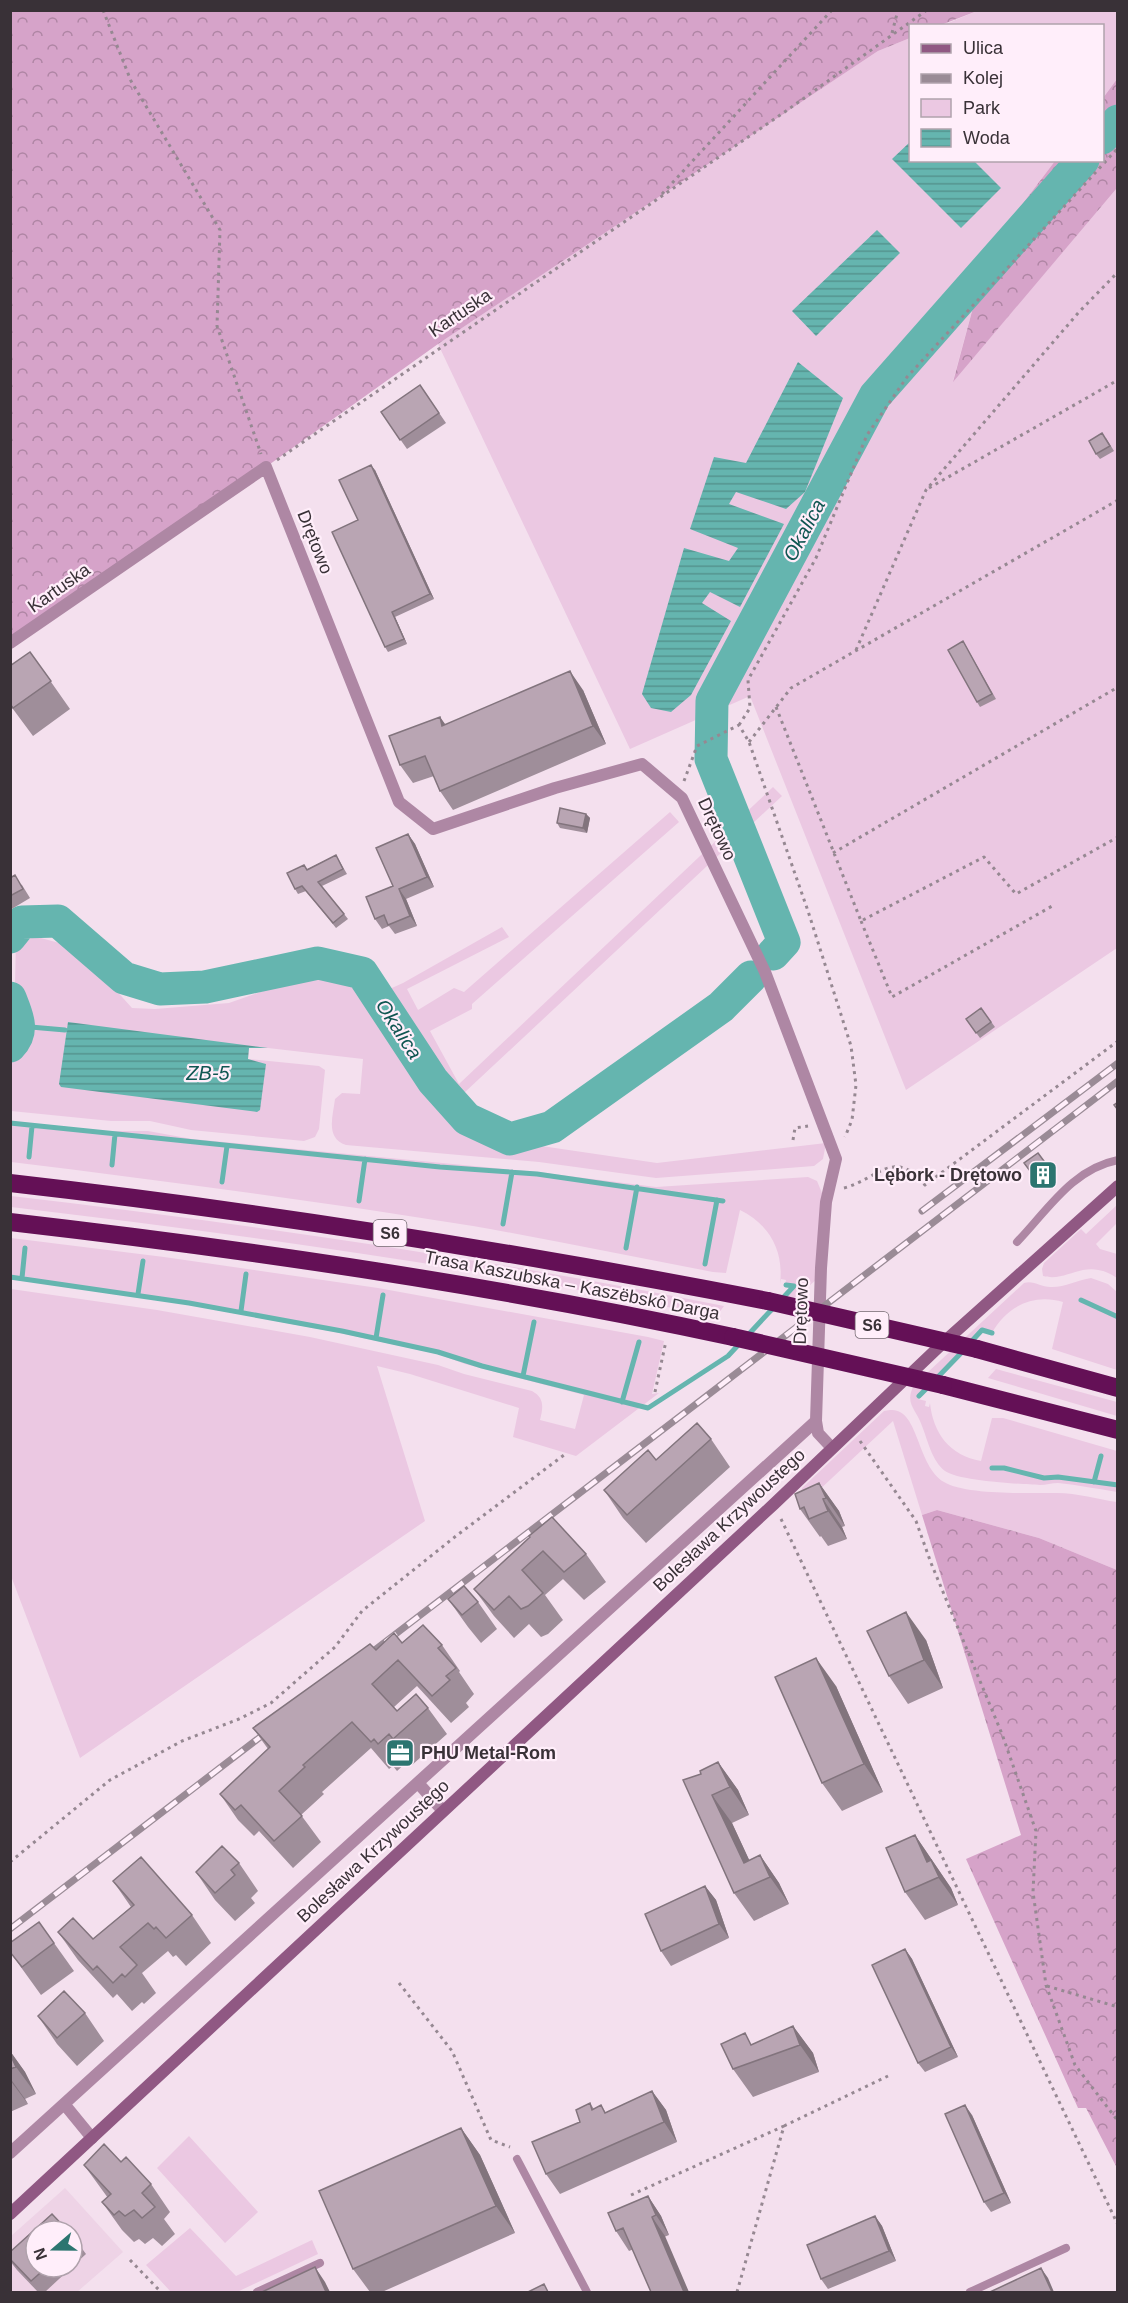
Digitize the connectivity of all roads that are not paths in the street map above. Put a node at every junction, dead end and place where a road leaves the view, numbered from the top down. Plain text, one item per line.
1 (266, 467) joint
2 (10, 643) edge
3 (1118, 1160) edge
4 (10, 1183) edge
5 (1118, 1185) edge
6 (10, 1222) edge
7 (1017, 1242) dead end
8 (1118, 1388) edge
9 (816, 1421) junction
10 (1118, 1430) edge
11 (832, 1448) junction
12 (419, 1784) junction
13 (443, 1811) junction
14 (65, 2105) junction
15 (92, 2138) junction
16 (10, 2153) edge
17 (517, 2159) road end
18 (10, 2214) edge
19 (1066, 2248) dead end
20 (320, 2263) dead end
21 (257, 2292) edge
22 (587, 2292) edge
23 (970, 2292) edge

1 - 2 street, Kartuska
1 - 9 street, Drętowo
3 - 7 lane
4 - 8 highway, Trasa Kaszubska – Kaszëbskô Darga / S6, bridge
5 - 11 main road, Bolesława Krzywoustego
6 - 10 highway, Trasa Kaszubska – Kaszëbskô Darga / S6, bridge
9 - 11 street
9 - 12 street
11 - 13 main road, Bolesława Krzywoustego
12 - 13 street
12 - 14 street
13 - 15 main road, Bolesława Krzywoustego
14 - 15 street
14 - 16 street
15 - 18 main road, Bolesława Krzywoustego
17 - 22 lane
19 - 23 lane
20 - 21 lane

